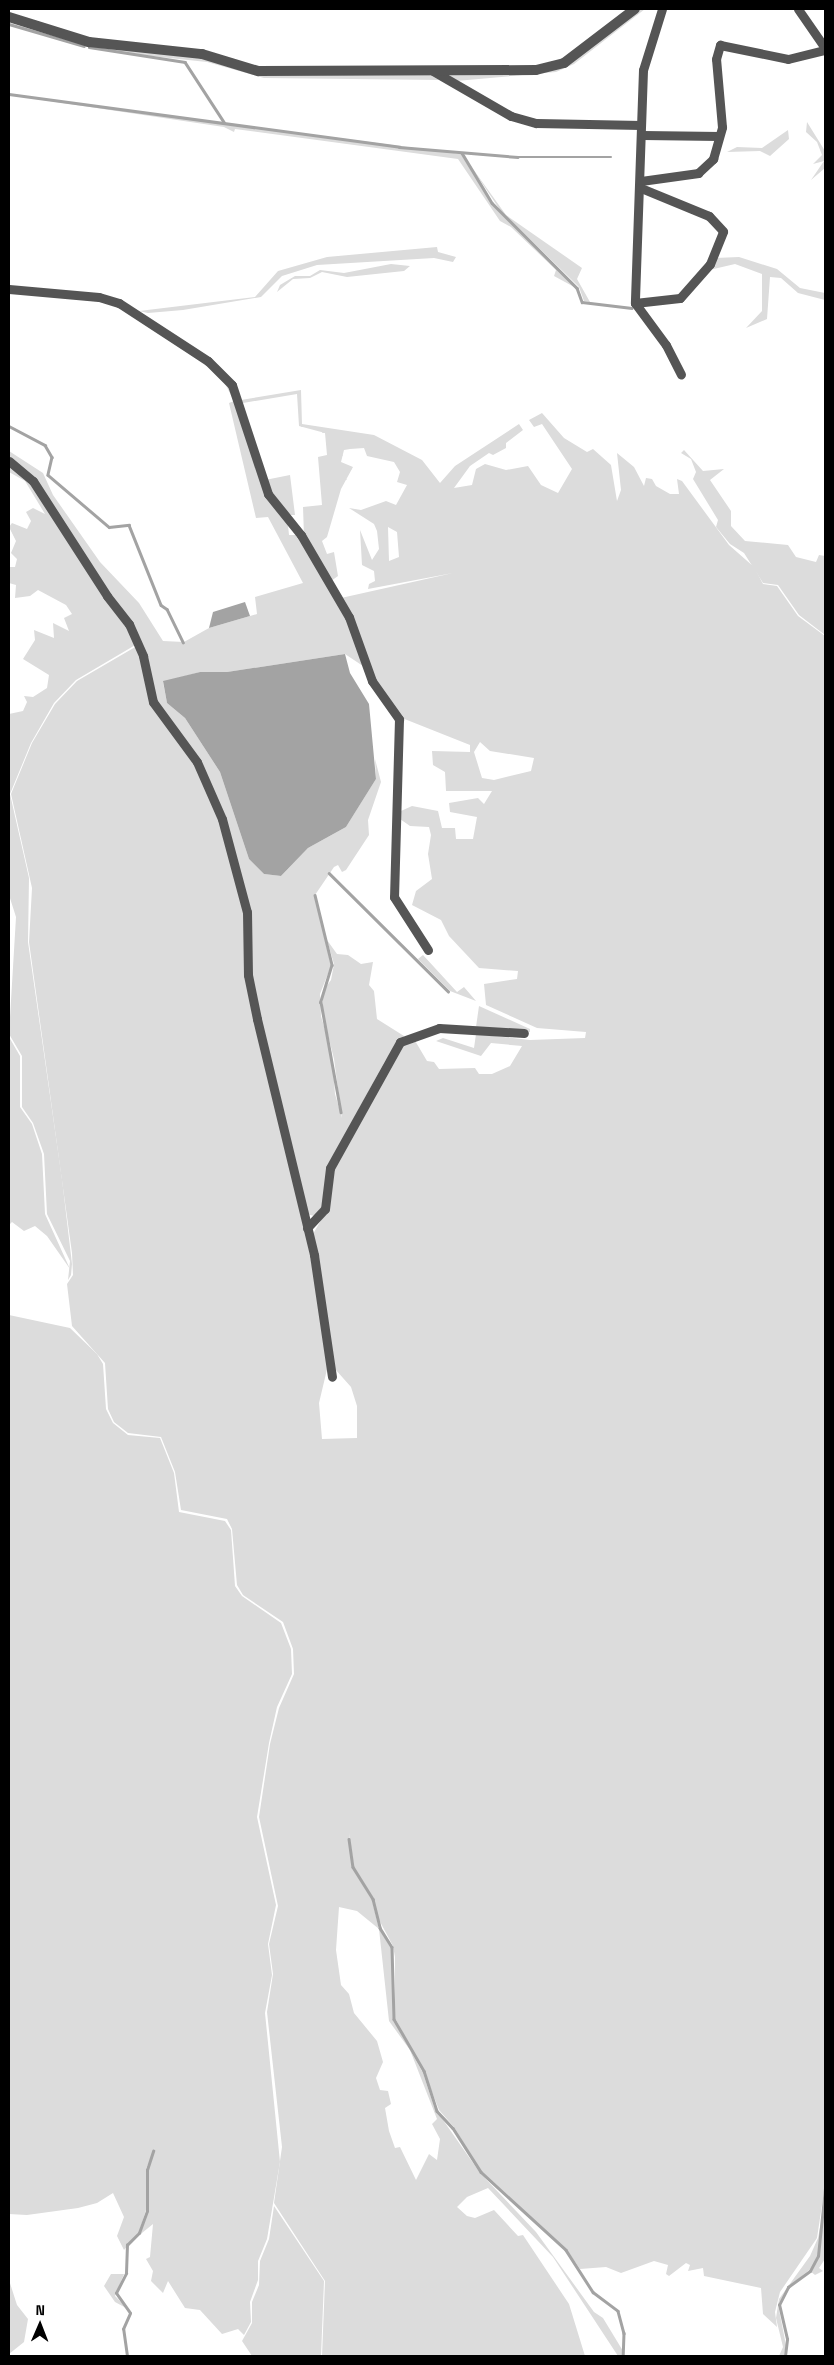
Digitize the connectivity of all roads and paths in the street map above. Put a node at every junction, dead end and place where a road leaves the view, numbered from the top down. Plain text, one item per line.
1 (635, 9) edge
2 (662, 9) edge
3 (798, 9) edge
4 (9, 17) edge
5 (825, 49) edge
6 (433, 71) junction
7 (641, 125) junction
8 (643, 135) junction
9 (719, 136) junction
10 (641, 184) junction
11 (9, 289) edge
12 (635, 303) junction
13 (681, 374) dead end
14 (9, 461) edge
15 (428, 950) dead end
16 (524, 1034) dead end
17 (307, 1228) junction
18 (332, 1377) dead end

1 - 6 street
2 - 7 street
3 - 5 street
4 - 6 street
5 - 9 street
6 - 7 street
7 - 8 street
8 - 9 street
8 - 10 street
9 - 10 street
10 - 12 street
10 - 12 street
11 - 15 street
12 - 13 street
14 - 17 street
16 - 17 street
17 - 18 street

